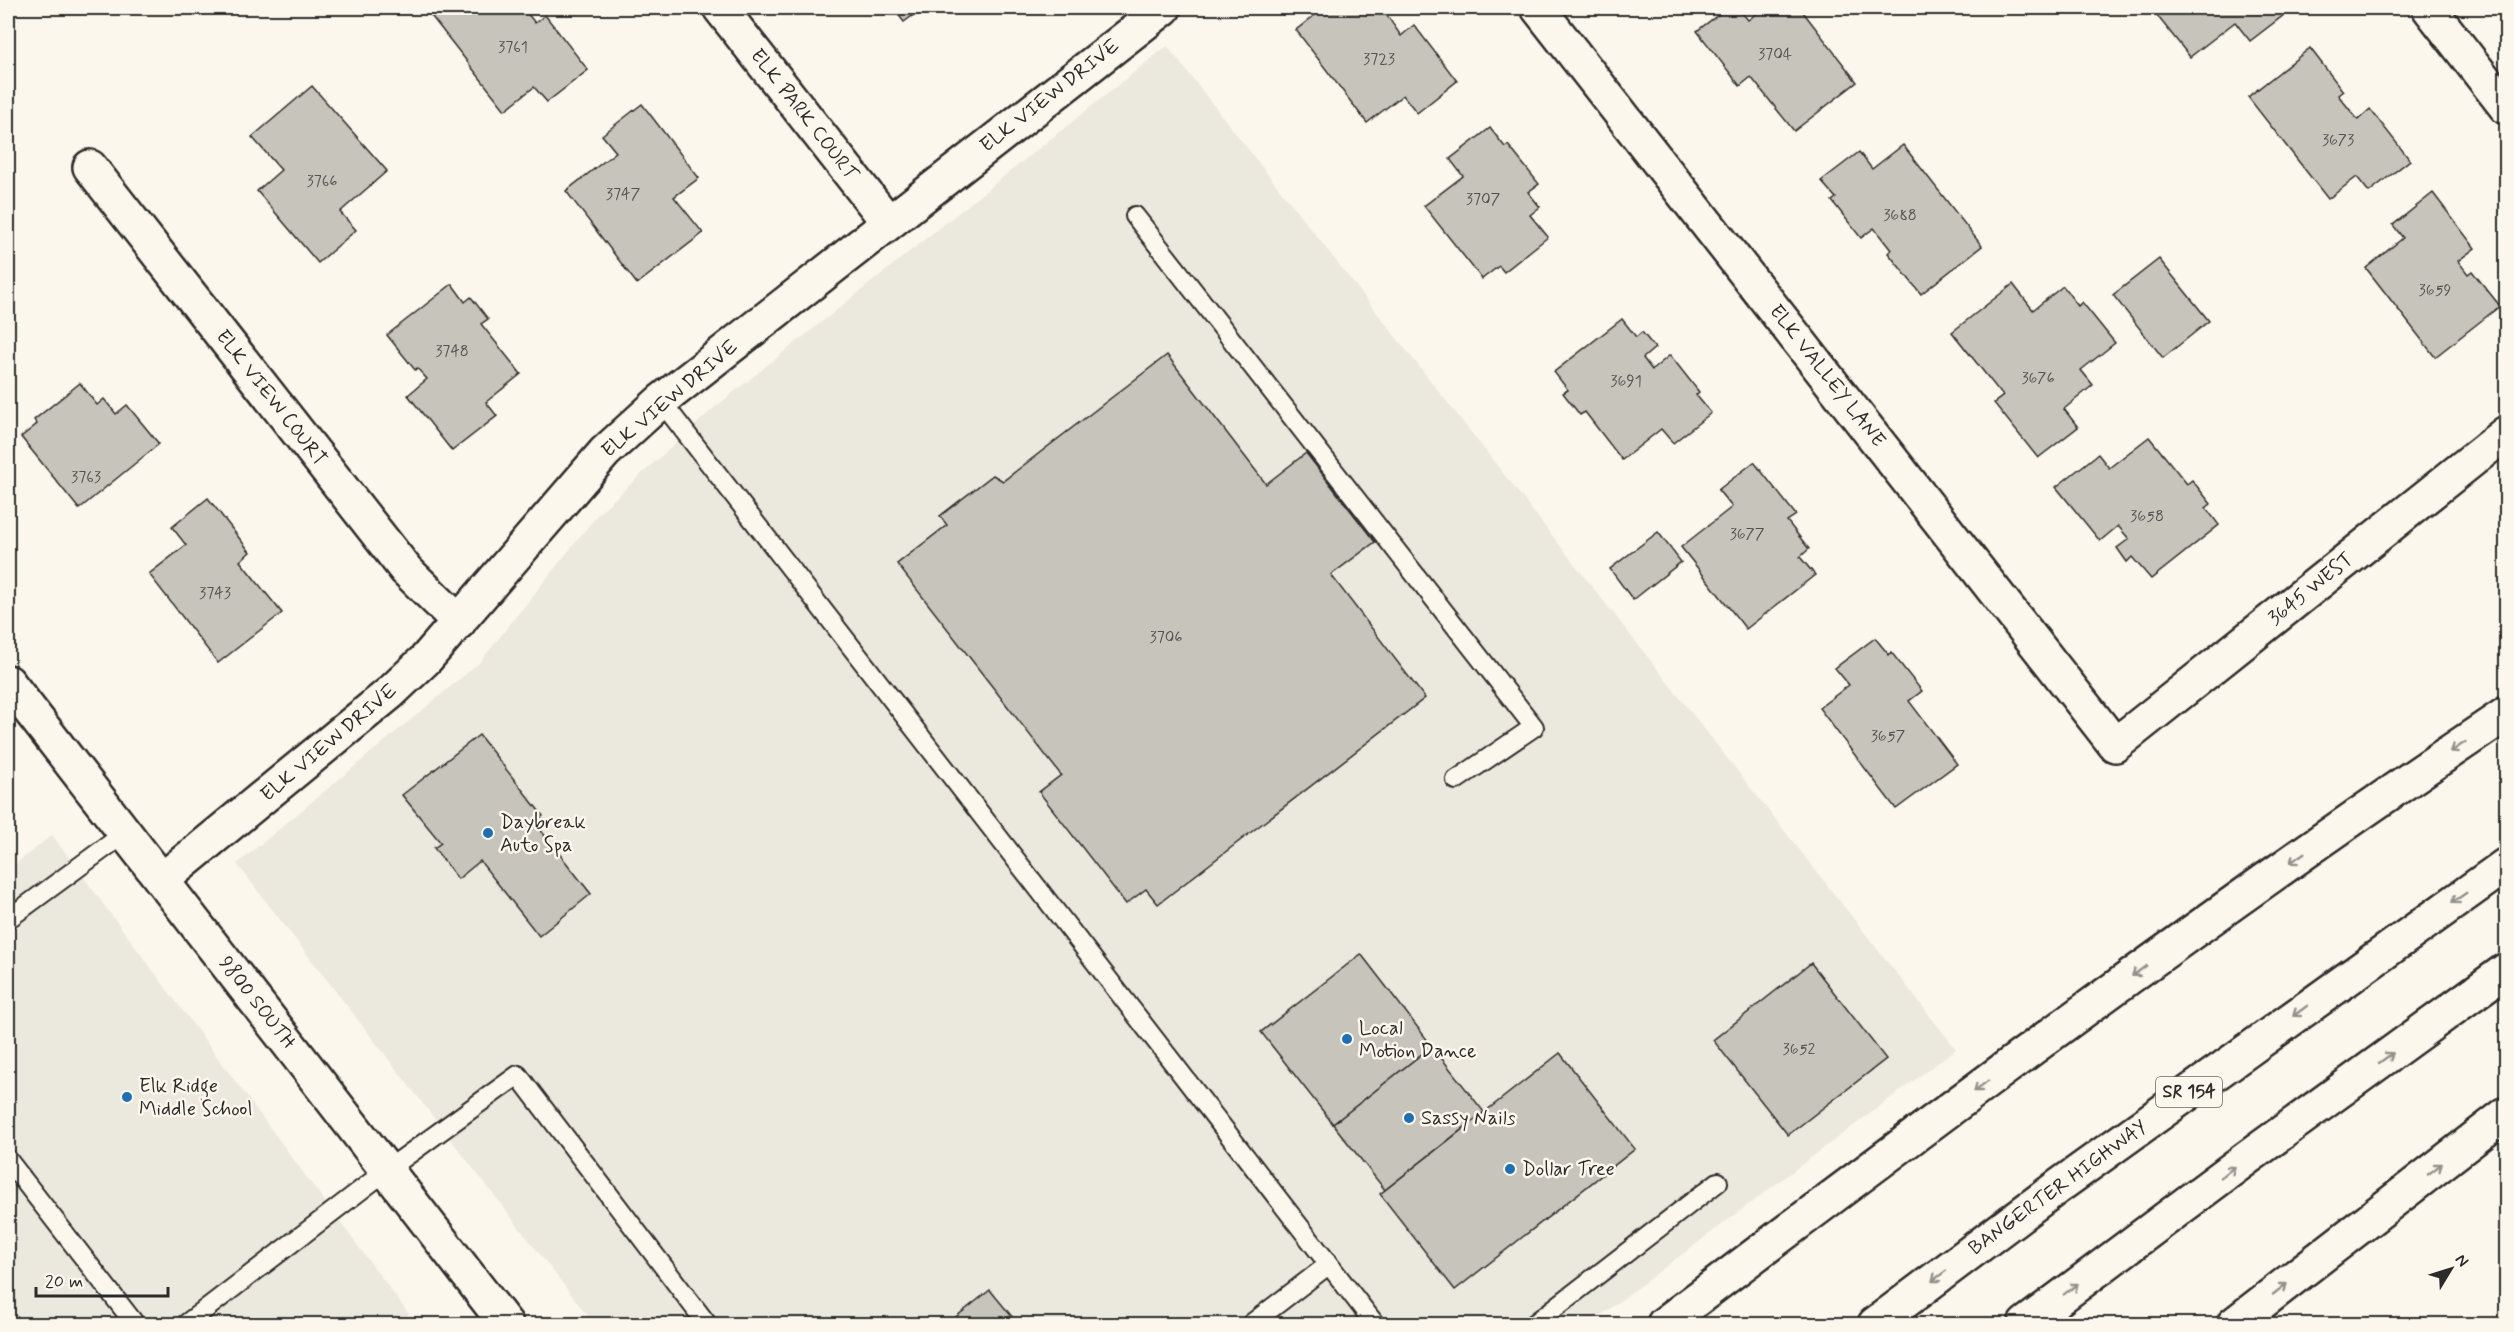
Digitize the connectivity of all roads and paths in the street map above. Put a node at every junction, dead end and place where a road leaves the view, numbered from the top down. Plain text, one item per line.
1 (720, 8) edge
2 (1164, 8) edge
3 (1539, 8) edge
4 (2428, 8) edge
5 (2506, 107) edge
6 (90, 167) dead end
7 (1135, 216) dead end
8 (888, 222) junction
9 (661, 401) junction
10 (2506, 433) edge
11 (459, 622) junction
12 (8, 682) edge
13 (2506, 714) edge
14 (2115, 745) joint
15 (1456, 780) dead end
16 (125, 833) junction
17 (2506, 865) edge
18 (162, 880) junction
19 (8, 919) edge
20 (2506, 970) edge
21 (2506, 1114) edge
22 (8, 1160) edge
23 (387, 1170) junction
24 (1718, 1182) dead end
25 (1329, 1265) junction
26 (135, 1324) edge
27 (186, 1324) edge
28 (506, 1324) edge
29 (707, 1324) edge
30 (1251, 1324) edge
31 (1375, 1324) edge
32 (1534, 1324) edge
33 (1664, 1324) edge
34 (1875, 1324) edge
35 (2025, 1324) edge
36 (2234, 1324) edge

1 - 8 main road, ELK PARK COURT
2 - 8 main road, ELK VIEW DRIVE
3 - 14 main road, ELK VALLEY LANE
4 - 5 main road
6 - 11 main road, ELK VIEW COURT
7 - 15 lane
8 - 9 main road, ELK VIEW DRIVE
9 - 11 main road, ELK VIEW DRIVE
9 - 25 lane
10 - 14 main road, 3645 WEST
11 - 18 main road, ELK VIEW DRIVE
12 - 16 main road, 9800 SOUTH
13 -> 33 main road
16 - 18 main road, 9800 SOUTH
16 - 19 lane
17 -> 34 main road, BANGERTER HIGHWAY / SR 154
18 - 23 main road, 9800 SOUTH
35 -> 20 main road
36 -> 21 main road
22 - 26 lane
23 - 27 lane
23 - 28 main road, 9800 SOUTH
23 - 29 lane
24 - 32 lane
25 - 30 lane
25 - 31 lane

